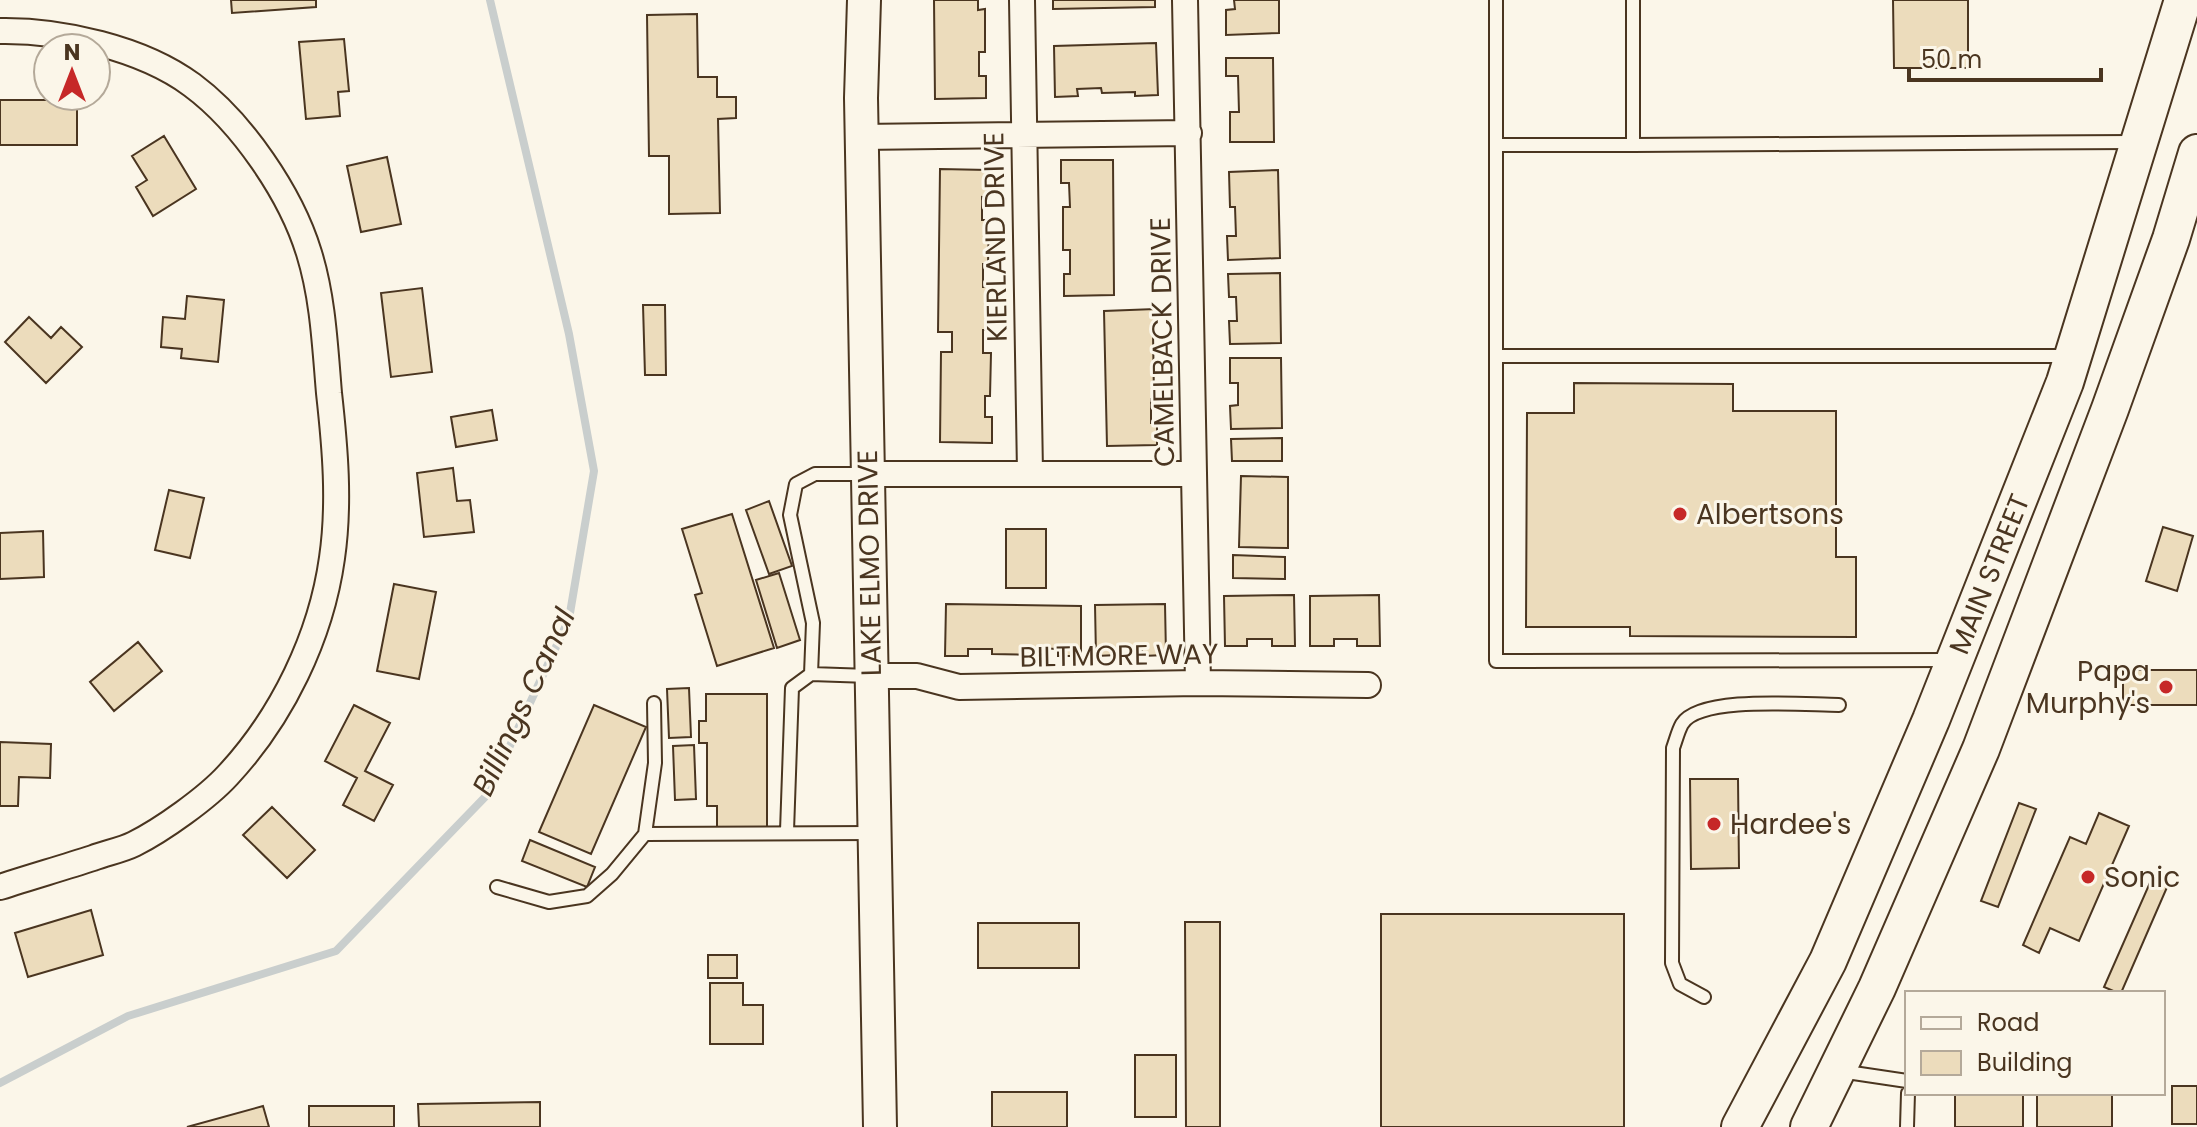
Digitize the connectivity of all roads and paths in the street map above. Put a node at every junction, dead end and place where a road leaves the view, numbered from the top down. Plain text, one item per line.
1 (864, 0) edge
2 (1022, 0) edge
3 (1185, 0) edge
4 (1496, 0) edge
5 (1633, 0) edge
6 (2183, 0) edge
7 (0, 31) edge
8 (1189, 133) junction
9 (1022, 134) junction
10 (861, 137) junction
11 (2140, 142) junction
12 (1496, 145) junction
13 (1633, 145) junction
14 (2197, 153) edge
15 (1496, 356) junction
16 (2073, 356) junction
17 (1030, 472) junction
18 (868, 474) junction
19 (1193, 474) junction
20 (1955, 660) junction
21 (811, 674) junction
22 (871, 676) junction
23 (1198, 683) junction
24 (1368, 685) dead end
25 (654, 703) dead end
26 (1839, 705) dead end
27 (787, 831) junction
28 (874, 833) junction
29 (645, 834) junction
30 (0, 887) edge
31 (497, 887) dead end
32 (1704, 997) dead end
33 (1837, 1071) junction
34 (1905, 1081) edge
35 (1908, 1095) edge
36 (880, 1127) edge
37 (1740, 1127) edge
38 (1809, 1127) edge
39 (1907, 1127) edge

1 - 10 main road, LAKE ELMO DRIVE
2 - 9 street, KIERLAND DRIVE
3 - 8 street, CAMELBACK DRIVE
4 - 12 lane
5 - 13 lane
6 - 11 main road, MAIN STREET
7 - 30 street
8 - 9 street
8 - 19 street, CAMELBACK DRIVE
9 - 10 street
9 - 17 street, KIERLAND DRIVE
10 - 18 main road, LAKE ELMO DRIVE
11 - 13 lane
11 - 16 main road, MAIN STREET
12 - 13 lane
12 - 15 lane
14 - 33 main road, MAIN STREET
15 - 16 lane
15 - 20 lane
16 - 20 main road, MAIN STREET
17 - 18 street
17 - 19 street
18 - 21 lane
18 - 22 main road, LAKE ELMO DRIVE
19 - 23 street, CAMELBACK DRIVE
20 - 37 main road, MAIN STREET
21 - 22 lane
21 - 27 lane
22 - 23 street, BILTMORE WAY
22 - 28 main road, LAKE ELMO DRIVE
23 - 24 street, BILTMORE WAY
25 - 29 lane
26 - 32 lane
27 - 28 lane
27 - 29 lane
28 - 36 main road, LAKE ELMO DRIVE
29 - 31 lane
33 - 34 lane
33 - 38 main road, MAIN STREET
35 - 39 lane

